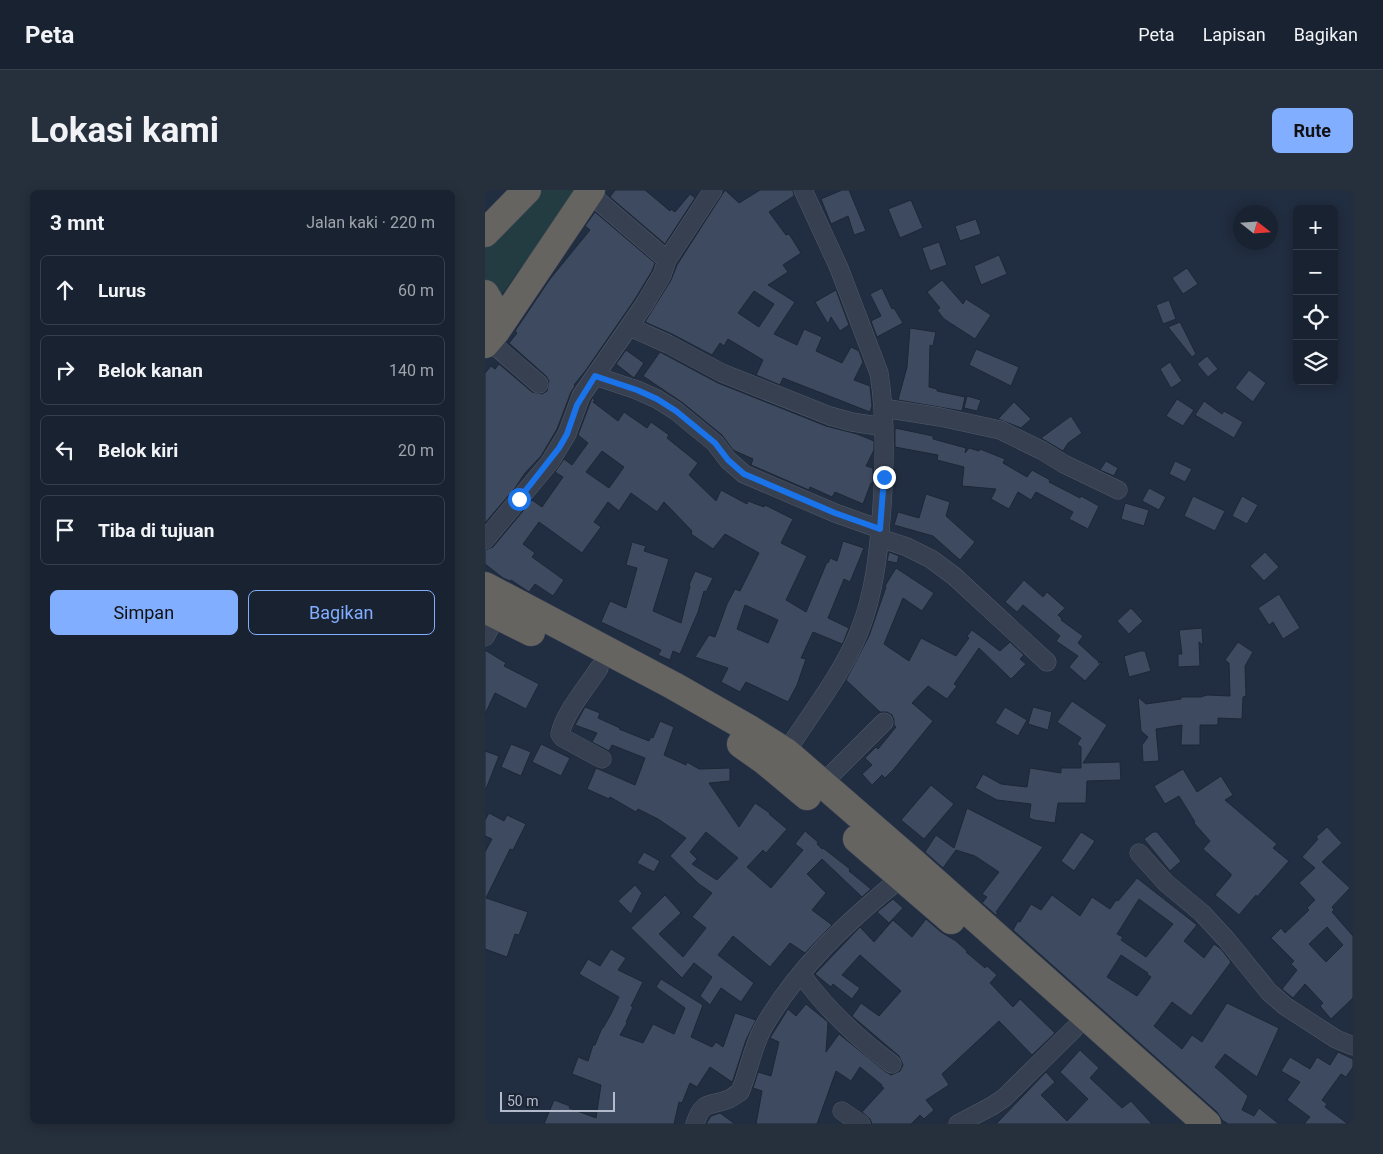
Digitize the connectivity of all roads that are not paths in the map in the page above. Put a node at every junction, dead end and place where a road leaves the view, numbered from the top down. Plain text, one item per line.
1 (527, 190) edge
2 (713, 190) edge
3 (803, 190) edge
4 (590, 191) edge
5 (485, 233) edge
6 (667, 260) junction
7 (485, 294) edge
8 (630, 327) junction
9 (489, 338) edge
10 (595, 376) junction
11 (539, 384) dead end
12 (883, 408) junction
13 (884, 427) junction
14 (1118, 490) dead end
15 (880, 533) junction
16 (485, 540) edge
17 (485, 586) edge
18 (489, 620) edge
19 (591, 657) junction
20 (1047, 662) dead end
21 (884, 722) dead end
22 (786, 752) junction
23 (601, 759) dead end
24 (822, 784) junction
25 (1139, 854) dead end
26 (901, 878) junction
27 (994, 945) junction
28 (801, 974) junction
29 (1074, 1029) junction
30 (1353, 1046) edge
31 (892, 1064) dead end
32 (842, 1111) dead end
33 (695, 1124) edge
34 (861, 1124) edge
35 (958, 1124) edge
36 (1180, 1124) edge
37 (1207, 1124) edge

1 - 5 highway
2 - 6 street
3 - 12 street
4 - 6 street
4 - 9 highway
6 - 8 street
7 - 9 highway
8 - 10 street
8 - 13 street
9 - 11 street
10 - 15 street
10 - 16 street
12 - 13 street
12 - 14 street
13 - 15 street
15 - 20 street
15 - 22 street
17 - 19 highway
18 - 19 highway
19 - 22 highway
19 - 23 street
19 - 26 highway
21 - 24 street
22 - 24 highway
24 - 27 highway
25 - 30 street
26 - 27 highway
26 - 28 street
27 - 29 highway
27 - 37 highway
28 - 31 street
28 - 33 street
29 - 35 street
29 - 36 highway
32 - 34 street

